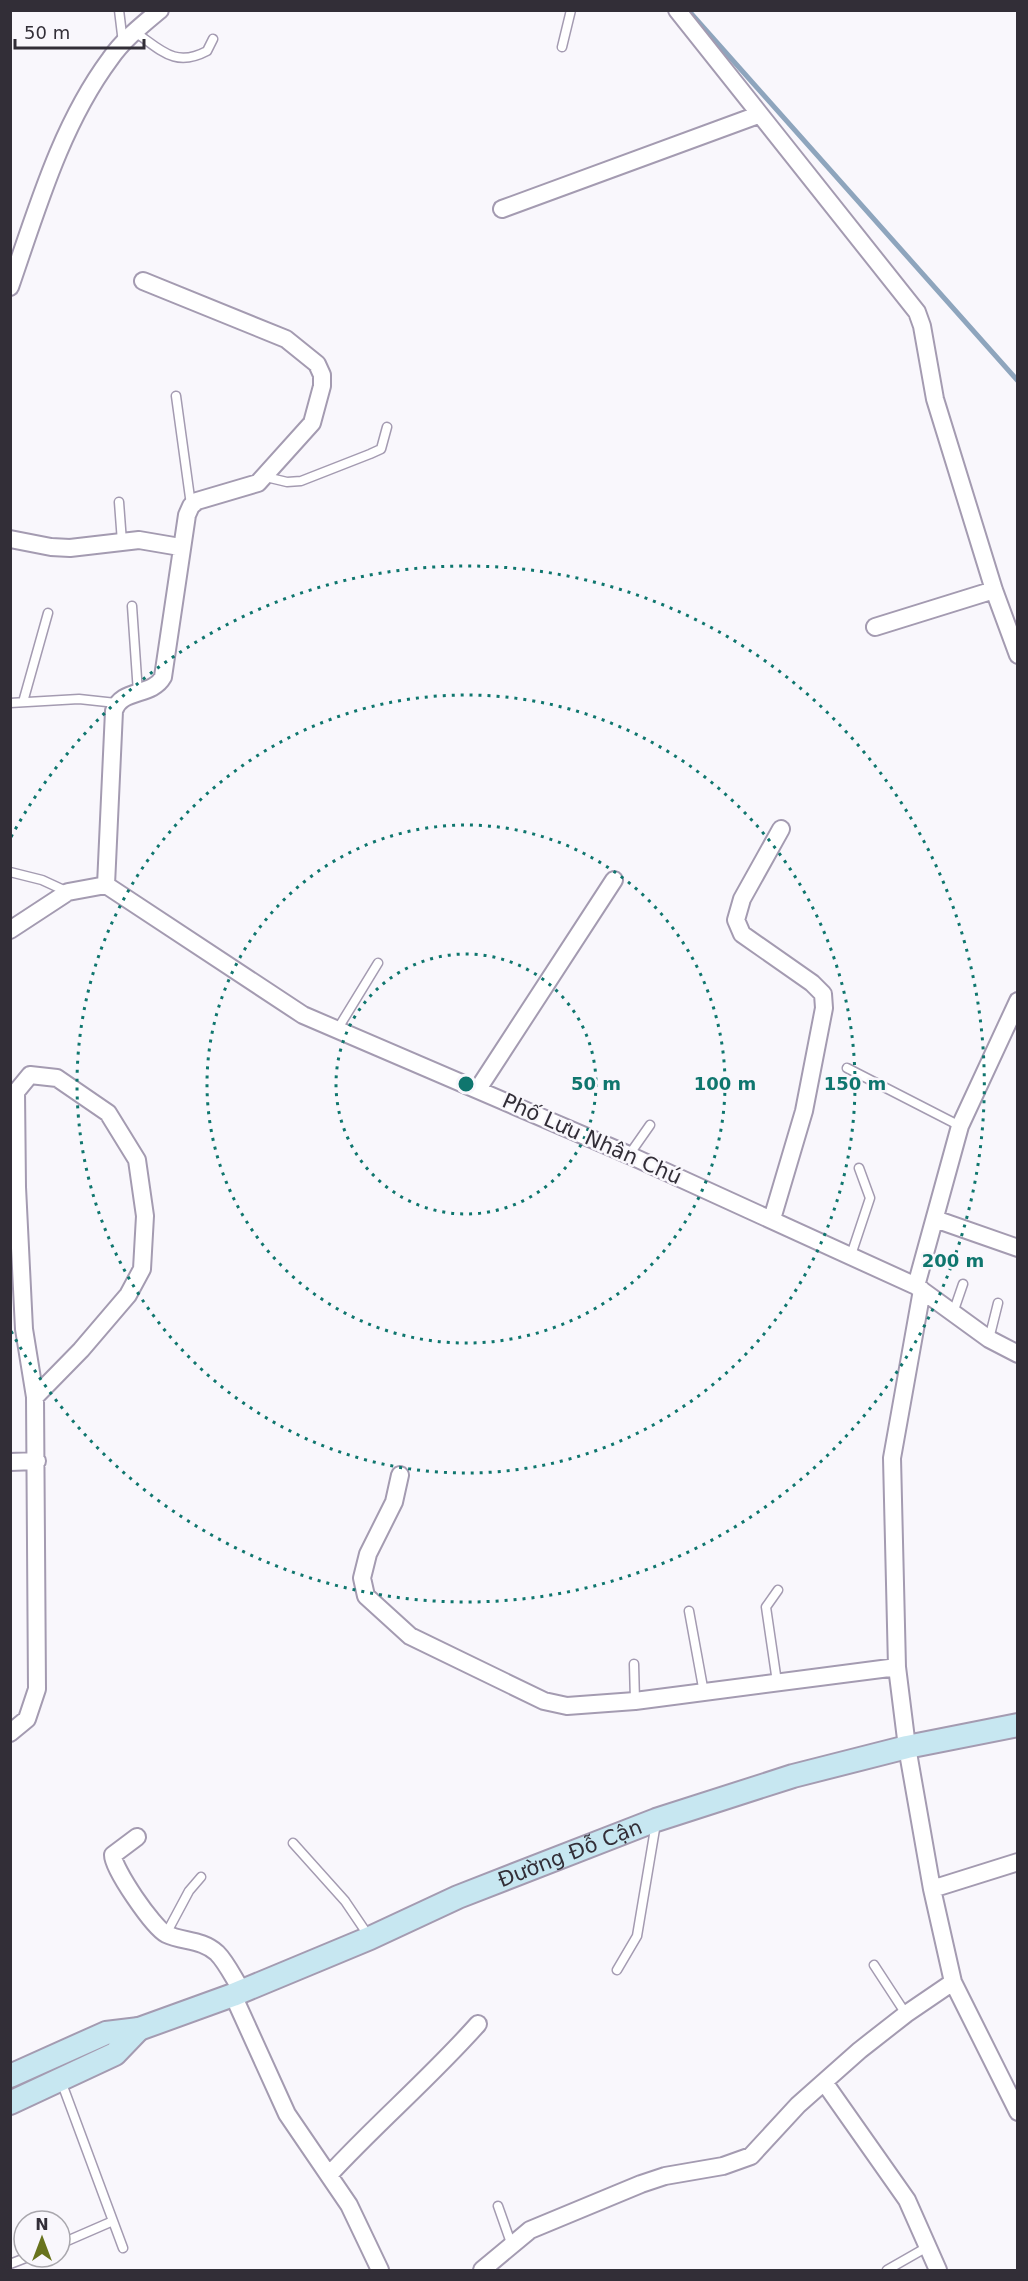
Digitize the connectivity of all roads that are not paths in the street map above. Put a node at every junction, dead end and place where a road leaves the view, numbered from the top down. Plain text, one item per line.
1 (118, 10) edge
2 (160, 10) edge
3 (571, 10) edge
4 (677, 10) edge
5 (135, 32) junction
6 (213, 39) dead end
7 (123, 44) junction
8 (562, 47) dead end
9 (758, 115) junction
10 (502, 209) dead end
11 (143, 281) dead end
12 (10, 287) edge
13 (176, 396) dead end
14 (387, 427) dead end
15 (266, 477) junction
16 (119, 502) dead end
17 (191, 506) junction
18 (10, 539) edge
19 (122, 542) junction
20 (180, 547) junction
21 (994, 590) junction
22 (132, 606) dead end
23 (48, 613) dead end
24 (875, 627) dead end
25 (1015, 634) edge
26 (1017, 655) edge
27 (138, 693) junction
28 (23, 702) junction
29 (10, 703) edge
30 (116, 703) junction
31 (781, 829) dead end
32 (10, 872) edge
33 (614, 880) dead end
34 (106, 885) junction
35 (68, 892) junction
36 (10, 930) edge
37 (378, 963) dead end
38 (1017, 1001) edge
39 (337, 1030) junction
40 (847, 1068) dead end
41 (478, 1089) junction
42 (650, 1125) dead end
43 (960, 1126) junction
44 (629, 1155) junction
45 (859, 1168) dead end
46 (14, 1187) edge
47 (772, 1219) junction
48 (935, 1219) junction
49 (1017, 1248) edge
50 (851, 1255) junction
51 (963, 1284) dead end
52 (919, 1288) junction
53 (998, 1303) dead end
54 (953, 1313) junction
55 (17, 1329) edge
56 (989, 1339) junction
57 (1017, 1354) edge
58 (35, 1397) junction
59 (37, 1461) junction
60 (10, 1462) edge
61 (400, 1475) dead end
62 (778, 1590) dead end
63 (689, 1611) dead end
64 (634, 1664) dead end
65 (897, 1666) junction
66 (777, 1682) junction
67 (704, 1694) junction
68 (635, 1701) junction
69 (1017, 1725) edge
70 (10, 1733) edge
71 (907, 1747) junction
72 (656, 1820) junction
73 (137, 1837) dead end
74 (293, 1843) dead end
75 (1017, 1862) edge
76 (201, 1877) dead end
77 (932, 1889) junction
78 (166, 1934) junction
79 (370, 1938) junction
80 (874, 1965) dead end
81 (617, 1970) dead end
82 (953, 1982) junction
83 (238, 1993) junction
84 (906, 2014) junction
85 (478, 2024) dead end
86 (139, 2029) junction
87 (10, 2076) edge
88 (61, 2081) junction
89 (824, 2082) junction
90 (10, 2103) edge
91 (1017, 2112) edge
92 (329, 2175) junction
93 (498, 2206) dead end
94 (113, 2221) junction
95 (72, 2239) edge
96 (512, 2243) junction
97 (929, 2246) junction
98 (123, 2248) dead end
99 (380, 2271) edge
100 (482, 2271) edge
101 (887, 2271) edge
102 (938, 2271) edge

1 - 7 lane
2 - 5 street
3 - 8 lane
4 - 9 street
5 - 6 lane
5 - 7 street
7 - 12 street
9 - 10 street
9 - 21 street
11 - 15 street
13 - 17 lane
14 - 15 lane
15 - 17 street
16 - 19 lane
17 - 20 street
18 - 19 street
19 - 20 street
20 - 27 street
21 - 24 street
21 - 25 street
22 - 27 lane
23 - 28 lane
25 - 26 street
27 - 30 street
28 - 29 lane
28 - 30 lane
30 - 34 street
31 - 47 street
32 - 35 lane
33 - 41 street
34 - 35 street
34 - 39 street, Phố Lưu Nhân Chú
35 - 36 street
37 - 39 lane
38 - 43 street
39 - 41 street, Phố Lưu Nhân Chú
40 - 43 lane
41 - 44 street, Phố Lưu Nhân Chú
42 - 44 lane
43 - 48 street
44 - 47 street, Phố Lưu Nhân Chú
45 - 50 lane
46 - 55 street
46 - 58 street
47 - 50 street, Phố Lưu Nhân Chú
48 - 49 street
48 - 52 street
50 - 52 street, Phố Lưu Nhân Chú
51 - 54 lane
52 - 54 street, Phố Lưu Nhân Chú
52 - 65 street
53 - 56 lane
54 - 56 street, Phố Lưu Nhân Chú
55 - 58 street
56 - 57 street, Phố Lưu Nhân Chú
58 - 59 street
59 - 60 street
59 - 70 street
61 - 68 street
62 - 66 lane
63 - 67 lane
64 - 68 lane
65 - 66 street
65 - 71 street
66 - 67 street
67 - 68 street
69 - 71 main road, Đường Đỗ Cận
71 - 72 main road, Đường Đỗ Cận
71 - 77 street
72 - 79 main road, Đường Đỗ Cận
72 - 81 lane
73 - 78 street
74 - 79 lane
75 - 77 street
76 - 78 lane
77 - 82 street
78 - 83 street
79 - 83 main road, Đường Đỗ Cận
80 - 84 lane
82 - 84 street
82 - 91 street
83 - 86 main road, Đường Đỗ Cận
83 - 92 street
84 - 89 street
85 - 92 street
86 - 87 main road, Đường Đỗ Cận
86 - 88 main road, Đường Đỗ Cận
88 - 90 main road, Đường Đỗ Cận
88 - 94 lane
89 - 96 street
89 - 97 street
92 - 99 street
93 - 96 lane
94 - 95 lane
94 - 98 lane
96 - 100 street
97 - 101 lane
97 - 102 street

